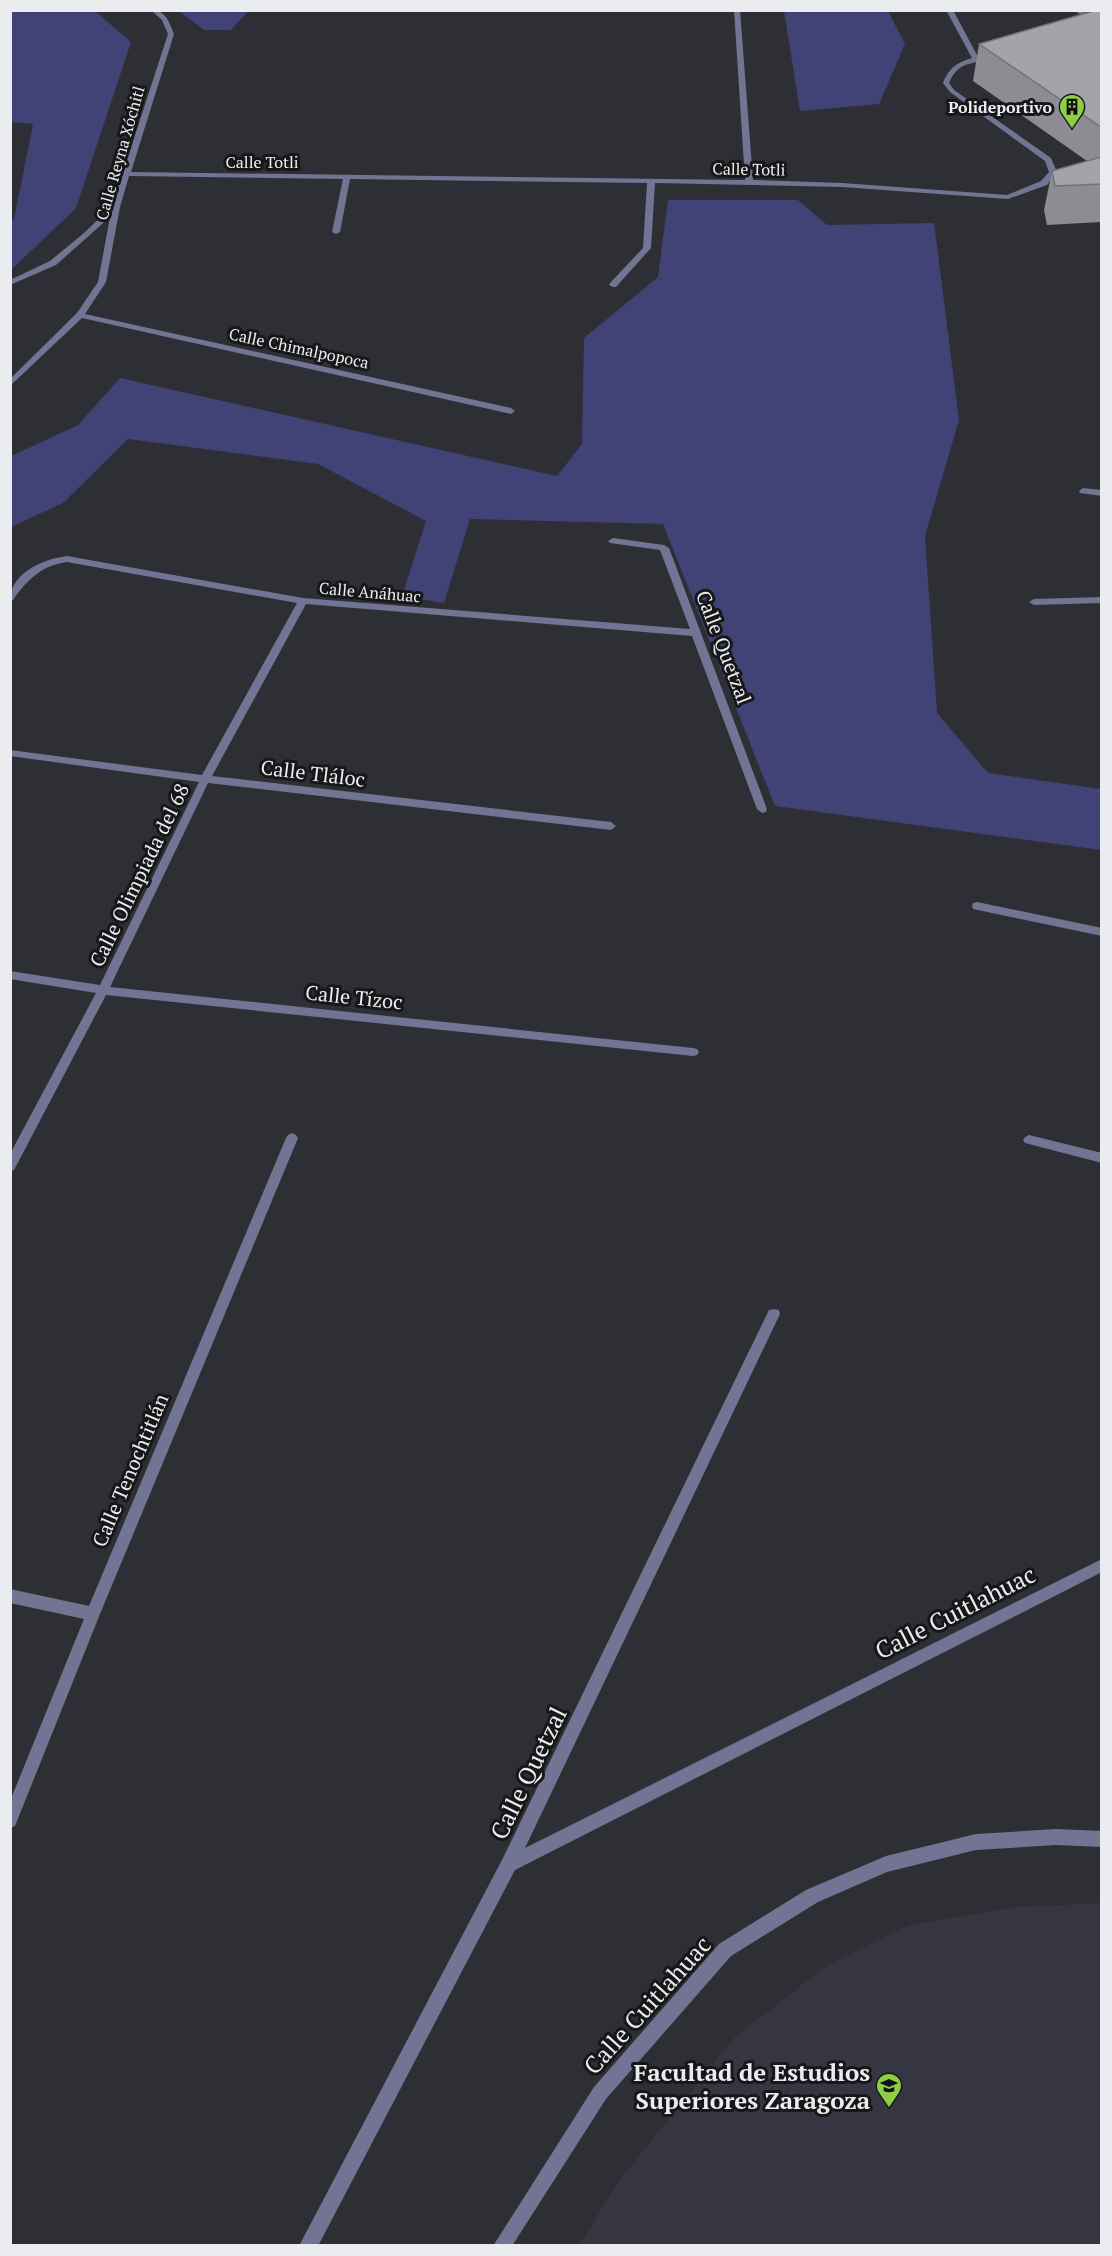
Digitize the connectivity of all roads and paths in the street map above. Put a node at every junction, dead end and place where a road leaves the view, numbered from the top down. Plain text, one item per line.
1 (154, 10) edge
2 (737, 10) edge
3 (949, 10) edge
4 (1077, 10) edge
5 (1101, 30) edge
6 (999, 56) edge
7 (976, 59) junction
8 (125, 174) junction
9 (347, 176) junction
10 (651, 180) junction
11 (749, 182) junction
12 (116, 207) junction
13 (336, 232) dead end
14 (10, 283) edge
15 (613, 285) dead end
16 (80, 315) junction
17 (10, 384) edge
18 (511, 411) dead end
19 (1083, 491) dead end
20 (1101, 493) edge
21 (614, 541) dead end
22 (10, 598) edge
23 (1101, 600) edge
24 (303, 601) junction
25 (1034, 602) dead end
26 (696, 633) junction
27 (10, 753) edge
28 (205, 779) junction
29 (762, 809) dead end
30 (611, 826) dead end
31 (977, 906) dead end
32 (1101, 932) edge
33 (10, 975) edge
34 (103, 990) junction
35 (693, 1052) dead end
36 (292, 1138) dead end
37 (1029, 1140) dead end
38 (1101, 1158) edge
39 (10, 1167) edge
40 (774, 1314) dead end
41 (1101, 1565) edge
42 (10, 1596) edge
43 (93, 1614) junction
44 (10, 1821) edge
45 (1101, 1839) edge
46 (509, 1864) junction
47 (308, 2246) edge
48 (502, 2246) edge

1 - 8 street, Calle Reyna Xóchitl
2 - 11 street
3 - 7 street
4 - 5 street
6 - 7 street, Calle Totli
7 - 11 street, Calle Totli
8 - 9 street, Calle Totli
8 - 12 street, Calle Reyna Xóchitl
9 - 10 street, Calle Totli
9 - 13 street
10 - 11 street, Calle Totli
10 - 15 street
12 - 14 street
12 - 16 street, Calle Reyna Xóchitl
16 - 17 street, Calle Reyna Xóchitl
16 - 18 street, Calle Chimalpopoca
19 - 20 street
21 - 26 street, Calle Quetzal
22 - 24 street, Calle Anáhuac
23 - 25 street
24 - 26 street, Calle Anáhuac
24 - 28 street, Calle Olimpiada del 68
26 - 29 street, Calle Quetzal
27 - 28 street, Calle Tláloc
28 - 30 street, Calle Tláloc
28 - 34 street, Calle Olimpiada del 68
31 - 32 street
33 - 34 street, Calle Tízoc
34 - 35 street, Calle Tízoc
34 - 39 street, Calle Olimpiada del 68
36 - 43 street, Calle Tenochtitlán
37 - 38 street
40 - 46 street, Calle Quetzal
41 - 46 street, Calle Cuitlahuac
42 - 43 street
43 - 44 street, Calle Tenochtitlán
45 - 48 street, Calle Cuitlahuac
46 - 47 street, Calle Quetzal

